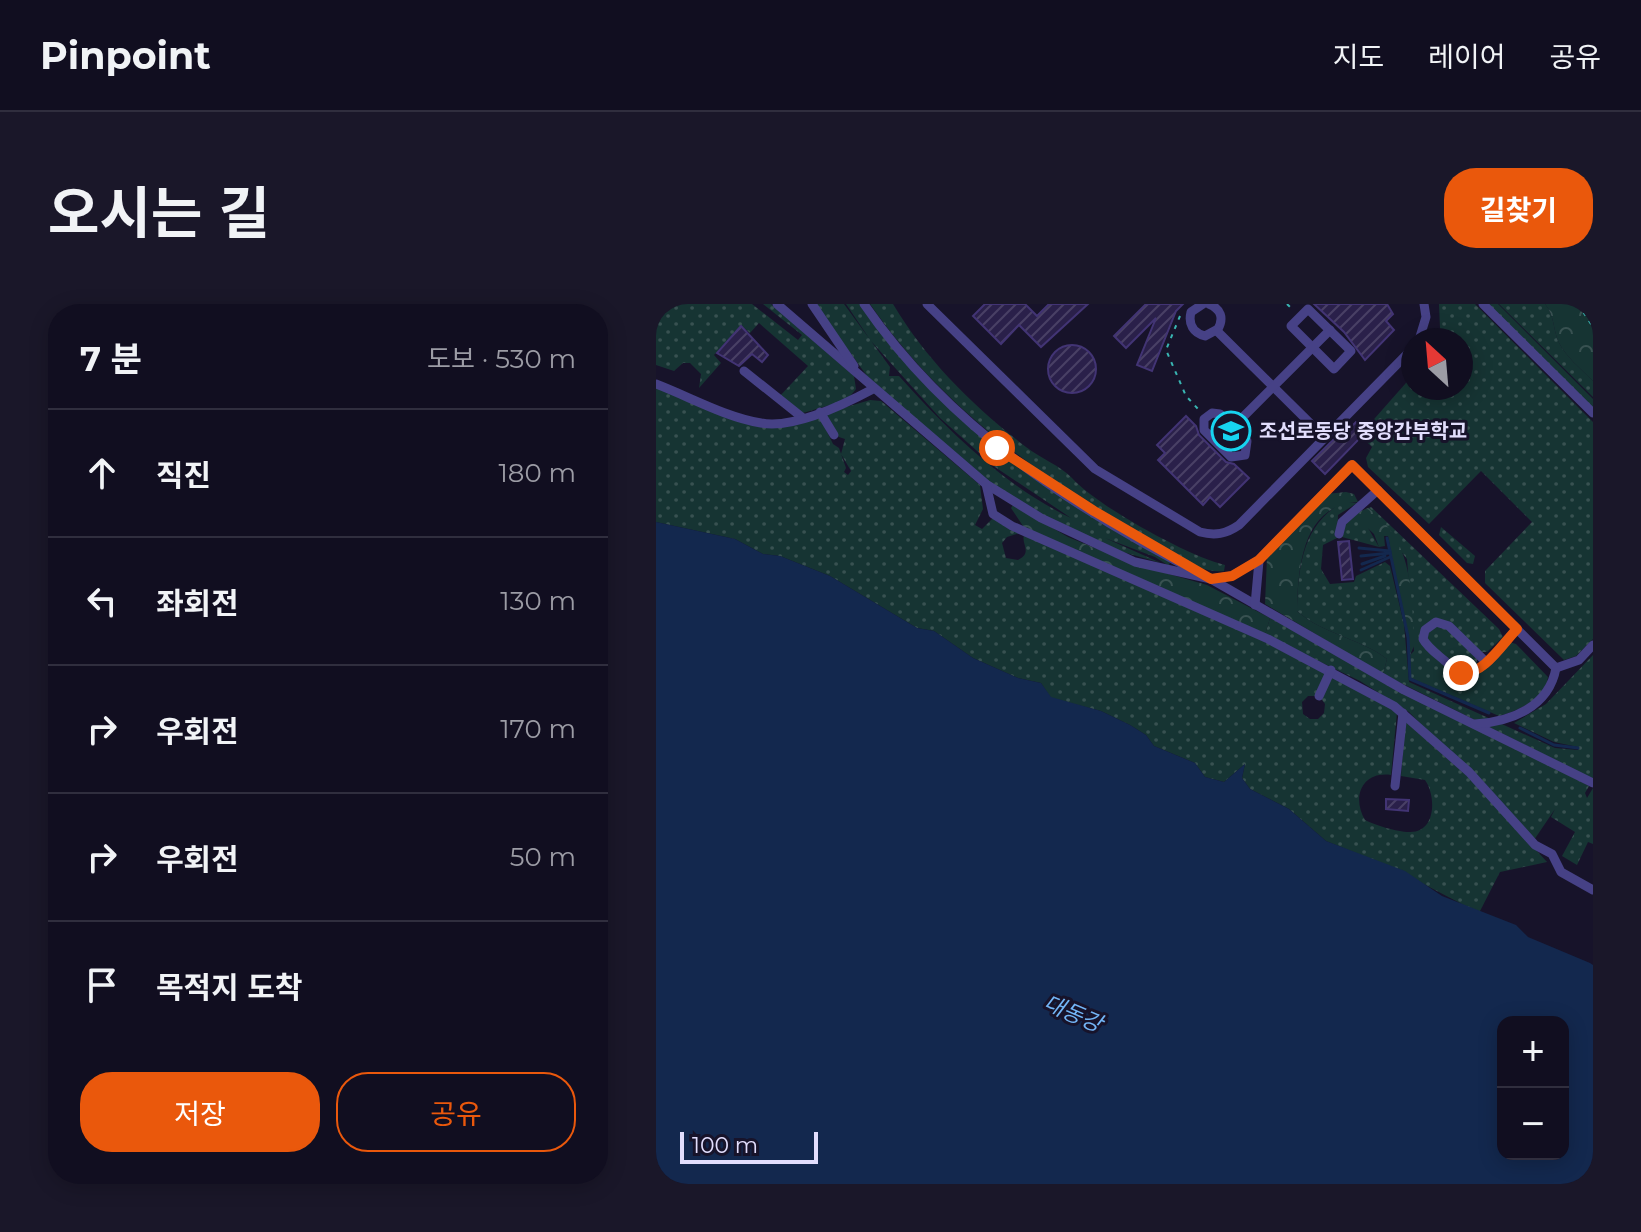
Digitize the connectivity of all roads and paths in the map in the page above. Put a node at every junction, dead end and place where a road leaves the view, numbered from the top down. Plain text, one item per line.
1 (777, 304) edge
2 (864, 304) edge
3 (927, 304) edge
4 (1209, 304) edge
5 (1424, 304) edge
6 (1483, 304) edge
7 (1578, 304) edge
8 (1192, 307) edge
9 (814, 308) edge
10 (802, 326) junction
11 (1593, 327) edge
12 (1423, 328) edge
13 (1330, 330) junction
14 (1217, 331) junction
15 (1312, 348) junction
16 (1401, 360) edge
17 (744, 371) dead end
18 (863, 379) junction
19 (656, 384) edge
20 (1274, 387) junction
21 (873, 389) junction
22 (820, 412) junction
23 (1593, 413) edge
24 (1206, 416) junction
25 (803, 418) junction
26 (1233, 427) junction
27 (834, 435) dead end
28 (1325, 438) junction
29 (986, 484) junction
30 (1378, 490) junction
31 (1339, 534) dead end
32 (1259, 560) junction
33 (1211, 579) junction
34 (1255, 605) junction
35 (1517, 629) junction
36 (1593, 645) edge
37 (1579, 660) junction
38 (1486, 662) junction
39 (1556, 668) junction
40 (1331, 670) junction
41 (1550, 690) junction
42 (1319, 696) dead end
43 (1403, 713) junction
44 (1473, 724) junction
45 (1593, 783) edge
46 (1395, 786) dead end
47 (1593, 890) edge

1 - 10 street
2 - 33 street
3 - 28 street
4 - 14 street
5 - 12 street
6 - 23 street
7 - 11 path
8 - 14 street
8 - 24 path
9 - 10 street
9 - 18 street
10 - 18 street
13 - 15 street
13 - 15 street
13 - 15 street
14 - 20 street
15 - 20 street
16 - 28 street
17 - 25 street
18 - 21 street
19 - 25 street
20 - 26 street
20 - 28 street
21 - 22 street
21 - 29 street
22 - 25 street
22 - 27 street
24 - 26 street
24 - 26 street
29 - 33 street
29 - 40 street
30 - 31 street
30 - 32 street
30 - 35 street
32 - 33 street
32 - 34 street
33 - 34 street
34 - 44 street
35 - 38 street
35 - 39 street
36 - 37 street
37 - 39 street
37 - 41 street
38 - 38 street
39 - 41 street
40 - 42 street
40 - 43 street
41 - 44 street
43 - 46 street
43 - 47 street
44 - 45 street

